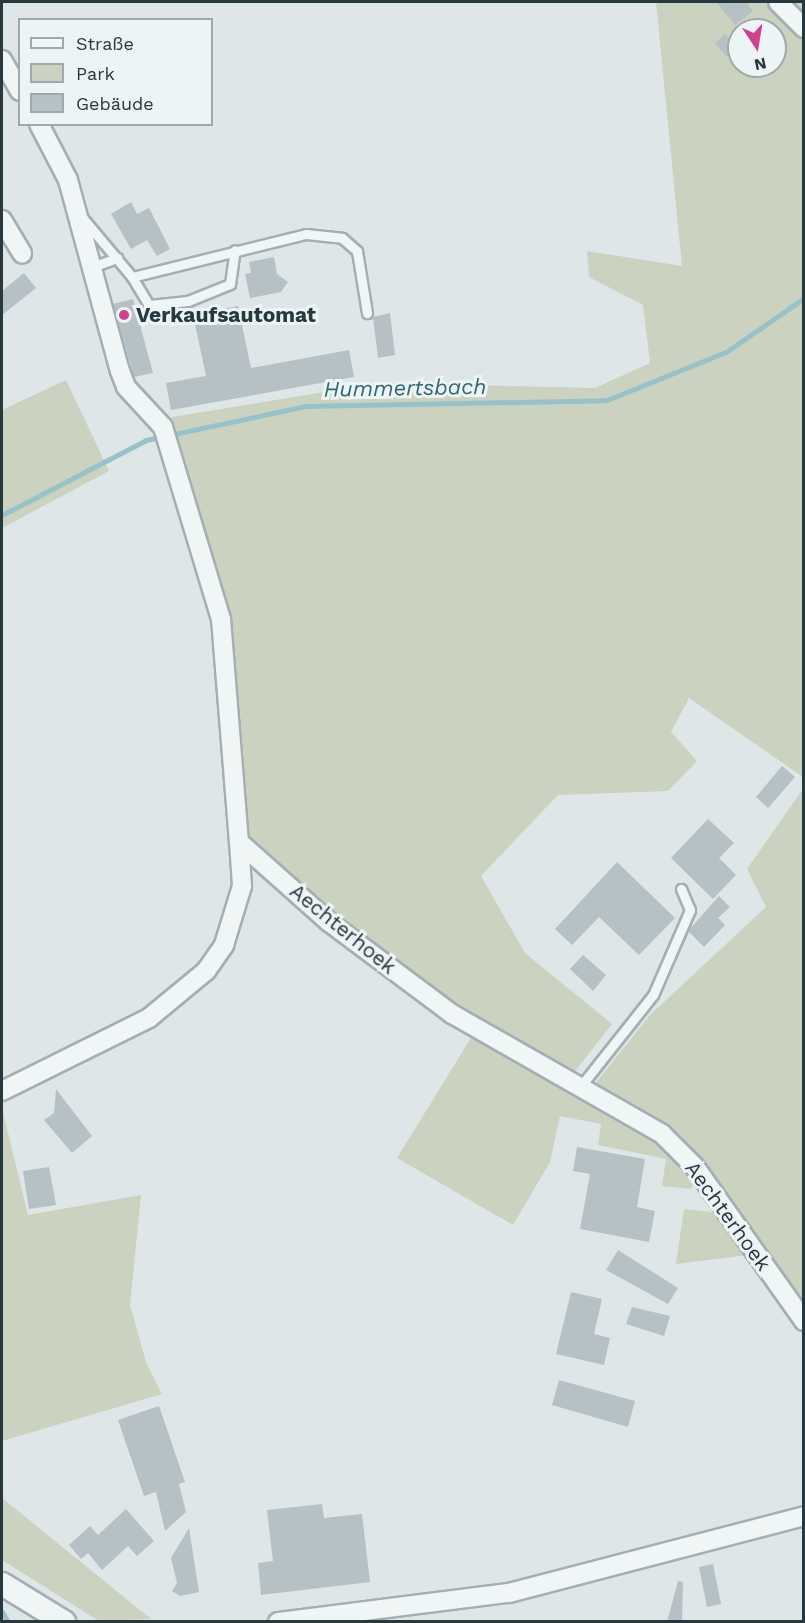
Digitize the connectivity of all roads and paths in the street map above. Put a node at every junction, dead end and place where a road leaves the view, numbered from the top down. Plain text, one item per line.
1 (778, 2) edge
2 (804, 28) edge
3 (3, 68) edge
4 (18, 88) edge
5 (40, 126) edge
6 (77, 213) junction
7 (2, 220) edge
8 (235, 250) junction
9 (22, 254) dead end
10 (117, 258) junction
11 (92, 267) junction
12 (132, 277) junction
13 (367, 313) dead end
14 (239, 842) junction
15 (681, 889) dead end
16 (580, 1087) junction
17 (2, 1091) edge
18 (804, 1321) edge
19 (804, 1516) edge
20 (2, 1584) edge
21 (64, 1622) edge
22 (278, 1622) edge

1 - 2 street
3 - 4 street
5 - 6 street
6 - 10 lane
6 - 11 street
7 - 9 street
8 - 12 lane
8 - 12 lane
8 - 13 lane
10 - 11 lane
10 - 12 lane
11 - 14 street
14 - 16 street, Aechterhoek
14 - 17 street
15 - 16 lane
16 - 18 street, Aechterhoek
19 - 22 street
20 - 21 street

